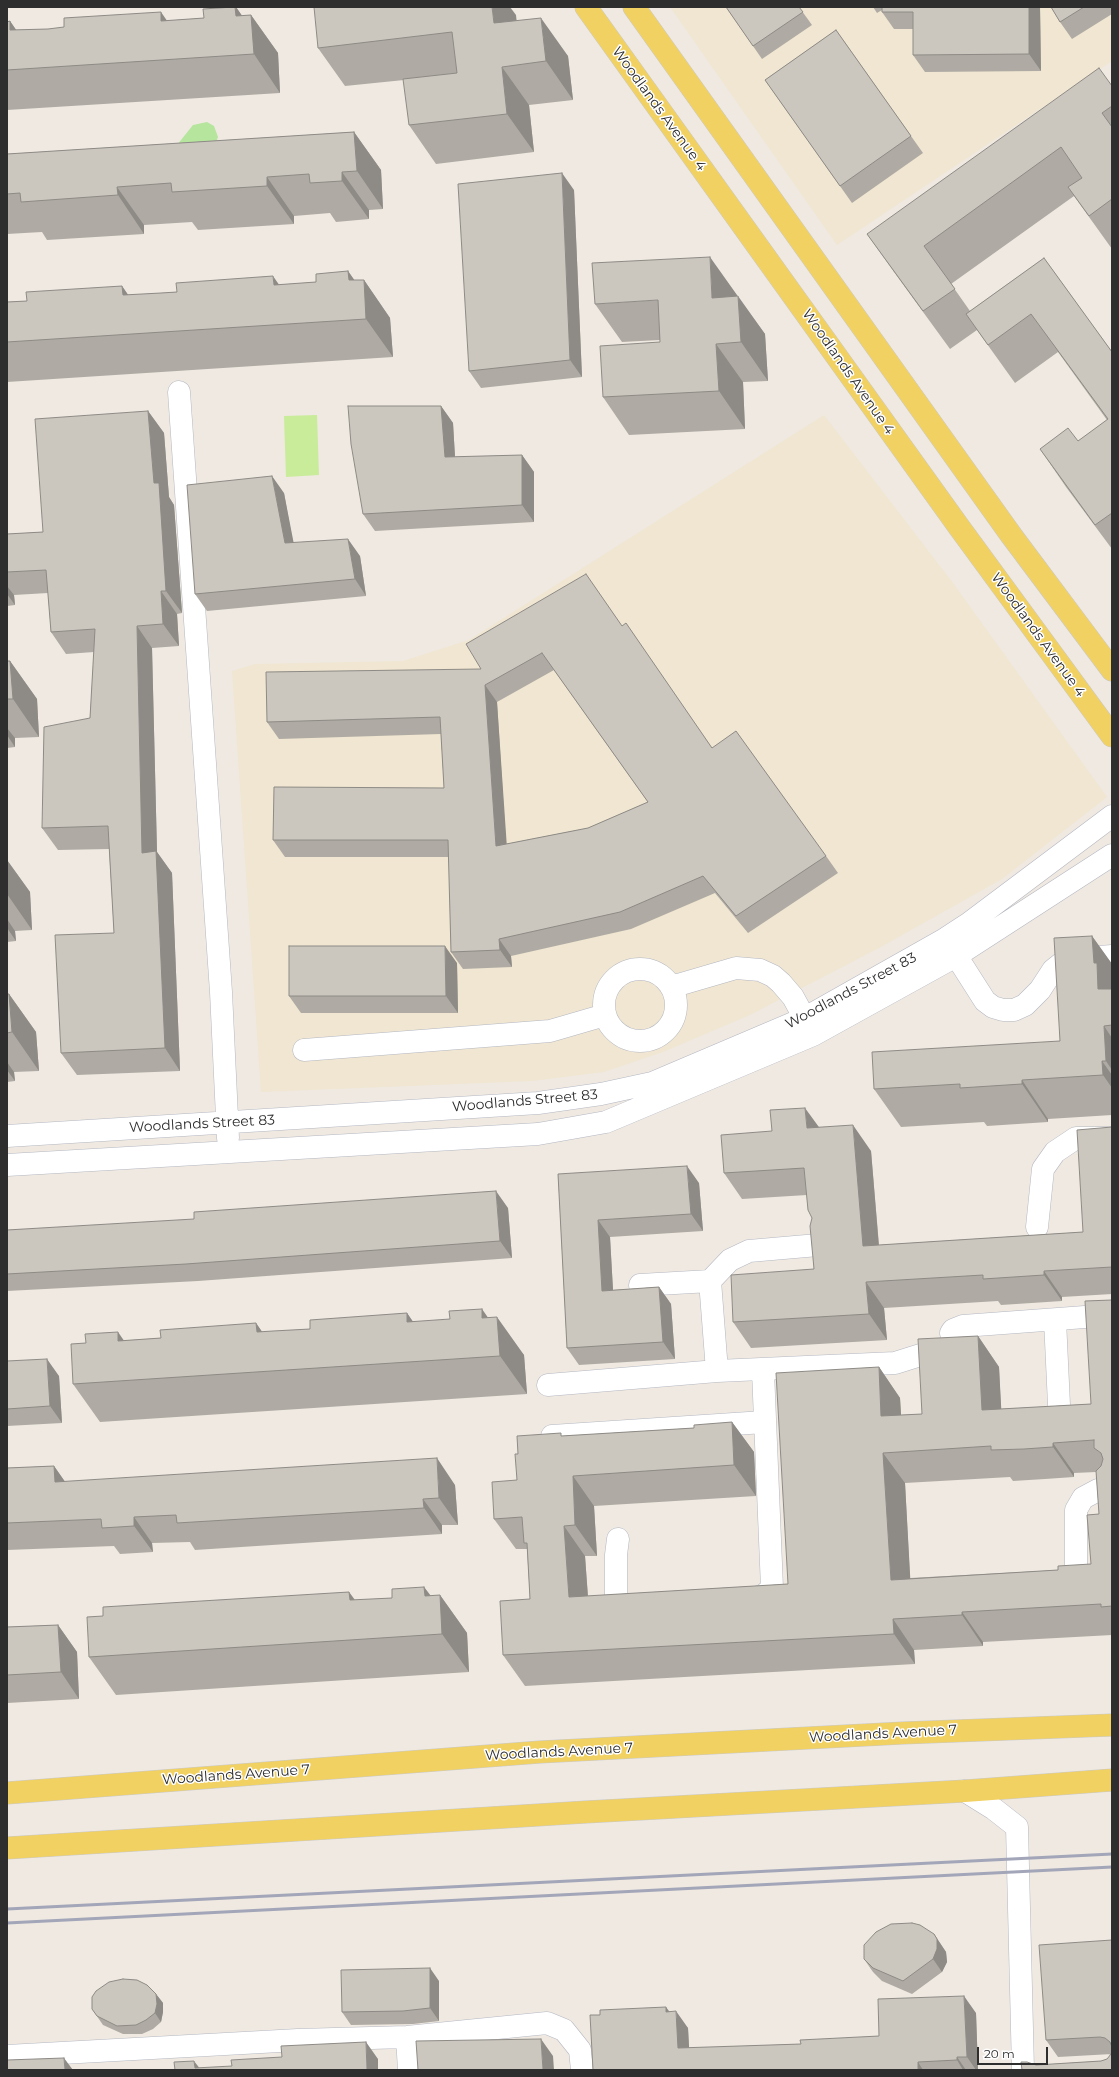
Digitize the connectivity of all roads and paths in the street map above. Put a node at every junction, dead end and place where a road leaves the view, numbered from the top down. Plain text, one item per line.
1 (586, 7) edge
2 (634, 7) edge
3 (179, 392) dead end
4 (1112, 670) edge
5 (1112, 736) edge
6 (1112, 816) edge
7 (1112, 855) edge
8 (950, 948) junction
9 (1112, 956) edge
10 (671, 987) junction
11 (605, 1015) junction
12 (809, 1027) junction
13 (304, 1050) dead end
14 (538, 1103) junction
15 (227, 1122) junction
16 (538, 1134) junction
17 (7, 1136) edge
18 (1112, 1138) edge
19 (229, 1151) junction
20 (7, 1165) edge
21 (1036, 1227) dead end
22 (818, 1245) edge
23 (710, 1281) junction
24 (640, 1285) dead end
25 (1112, 1315) edge
26 (1055, 1320) junction
27 (951, 1333) dead end
28 (930, 1352) edge
29 (763, 1370) junction
30 (717, 1371) junction
31 (548, 1385) dead end
32 (1059, 1405) edge
33 (764, 1422) junction
34 (552, 1436) edge
35 (1112, 1490) edge
36 (618, 1539) dead end
37 (1076, 1573) edge
38 (727, 1603) edge
39 (658, 1606) edge
40 (1112, 1725) edge
41 (1112, 1780) edge
42 (965, 1791) junction
43 (7, 1793) edge
44 (7, 1848) edge
45 (407, 2037) junction
46 (7, 2056) edge
47 (409, 2070) edge
48 (582, 2070) edge
49 (1023, 2070) edge

1 - 5 main road, Woodlands Avenue 4
2 - 4 main road
3 - 15 street
6 - 8 street, Woodlands Street 83
7 - 8 street, Woodlands Street 83
8 - 9 street
8 - 12 street, Woodlands Street 83
10 - 11 street
10 - 11 street
10 - 12 street
11 - 13 street
12 - 14 street, Woodlands Street 83
12 - 16 street, Woodlands Street 83
14 - 15 street, Woodlands Street 83
14 - 16 street
15 - 17 street, Woodlands Street 83
15 - 19 street
16 - 19 street, Woodlands Street 83
18 - 21 street
19 - 20 street, Woodlands Street 83
22 - 23 street
23 - 24 street
23 - 30 street
25 - 26 street
26 - 27 street
26 - 32 street
28 - 29 street
29 - 30 street
29 - 33 street
30 - 31 street
33 - 34 street
33 - 38 street
35 - 37 street
36 - 39 street
40 - 43 main road, Woodlands Avenue 7
41 - 42 main road
42 - 44 main road
42 - 49 street
45 - 46 street
45 - 47 street
45 - 48 street

